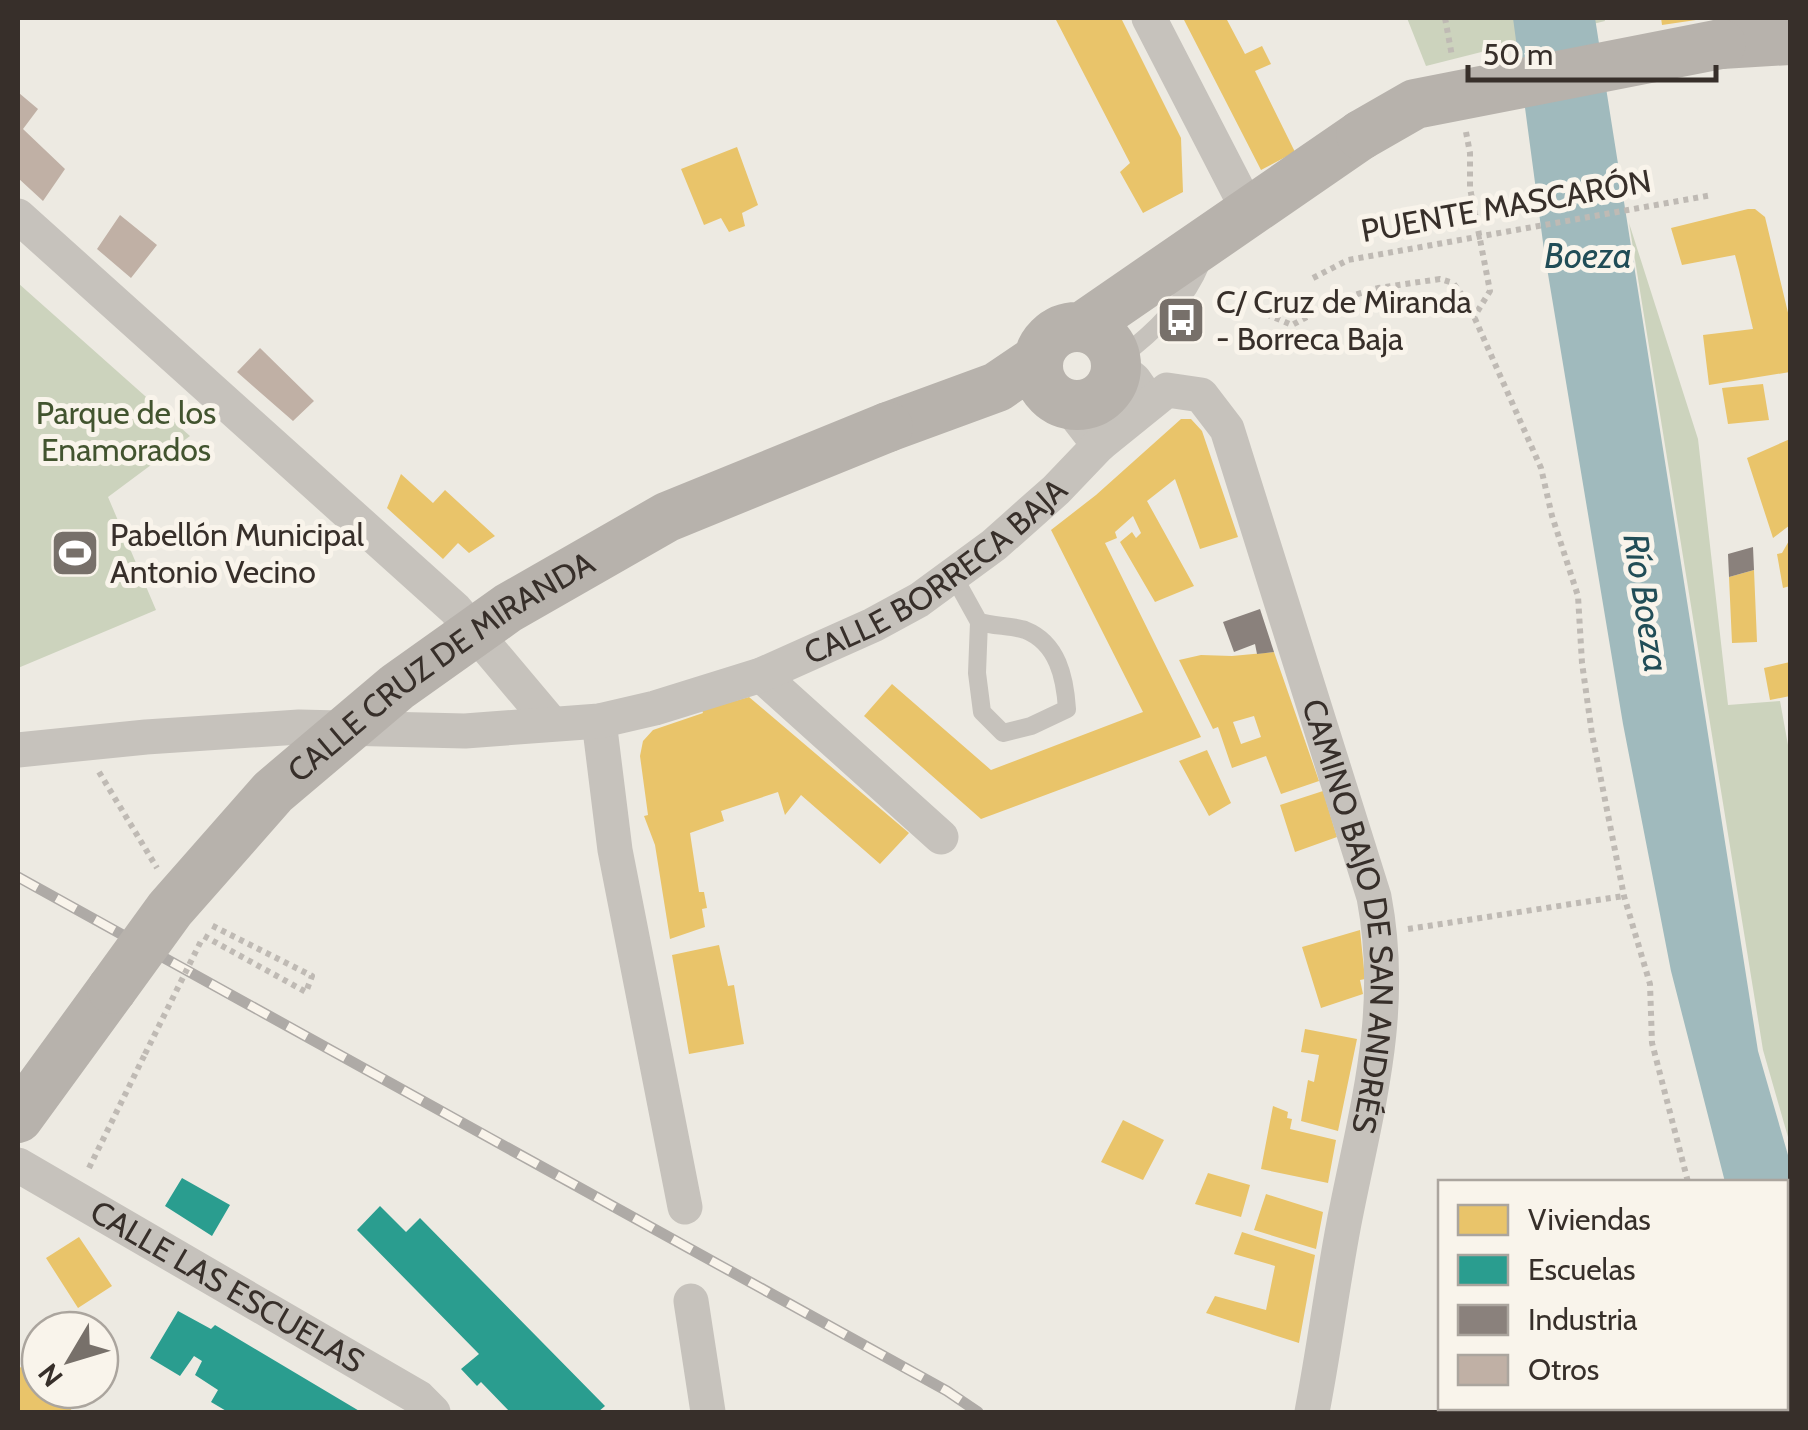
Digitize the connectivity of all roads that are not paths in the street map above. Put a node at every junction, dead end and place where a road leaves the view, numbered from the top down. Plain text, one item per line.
1 (1149, 18) edge
2 (1751, 30) edge
3 (1790, 39) edge
4 (18, 216) edge
5 (1212, 235) junction
6 (1108, 351) junction
7 (1052, 386) junction
8 (1150, 403) junction
9 (1227, 429) joint
10 (1099, 445) junction
11 (953, 575) junction
12 (979, 622) junction
13 (761, 675) junction
14 (599, 721) junction
15 (551, 723) junction
16 (18, 750) edge
17 (941, 837) dead end
18 (18, 1118) edge
19 (18, 1165) edge
20 (685, 1207) dead end
21 (691, 1301) dead end
22 (432, 1412) edge
23 (708, 1412) edge
24 (1312, 1412) edge

1 - 5 street
2 - 3 street
2 - 5 street, bridge
4 - 15 street
5 - 6 street
6 - 7 street
6 - 7 street
6 - 8 street
7 - 10 street
7 - 18 street, CALLE CRUZ DE MIRANDA, bridge
8 - 9 street, CALLE BORRECA BAJA
8 - 10 street, CALLE BORRECA BAJA
9 - 24 street, CAMINO BAJO DE SAN ANDRÉS
10 - 11 street, CALLE BORRECA BAJA
11 - 12 lane
11 - 13 street, CALLE BORRECA BAJA
12 - 12 lane
13 - 14 street, CALLE BORRECA BAJA
13 - 17 street
14 - 15 street, CALLE BORRECA BAJA
14 - 20 street
15 - 16 street, CALLE BORRECA BAJA
19 - 22 street, CALLE LAS ESCUELAS
21 - 23 street

